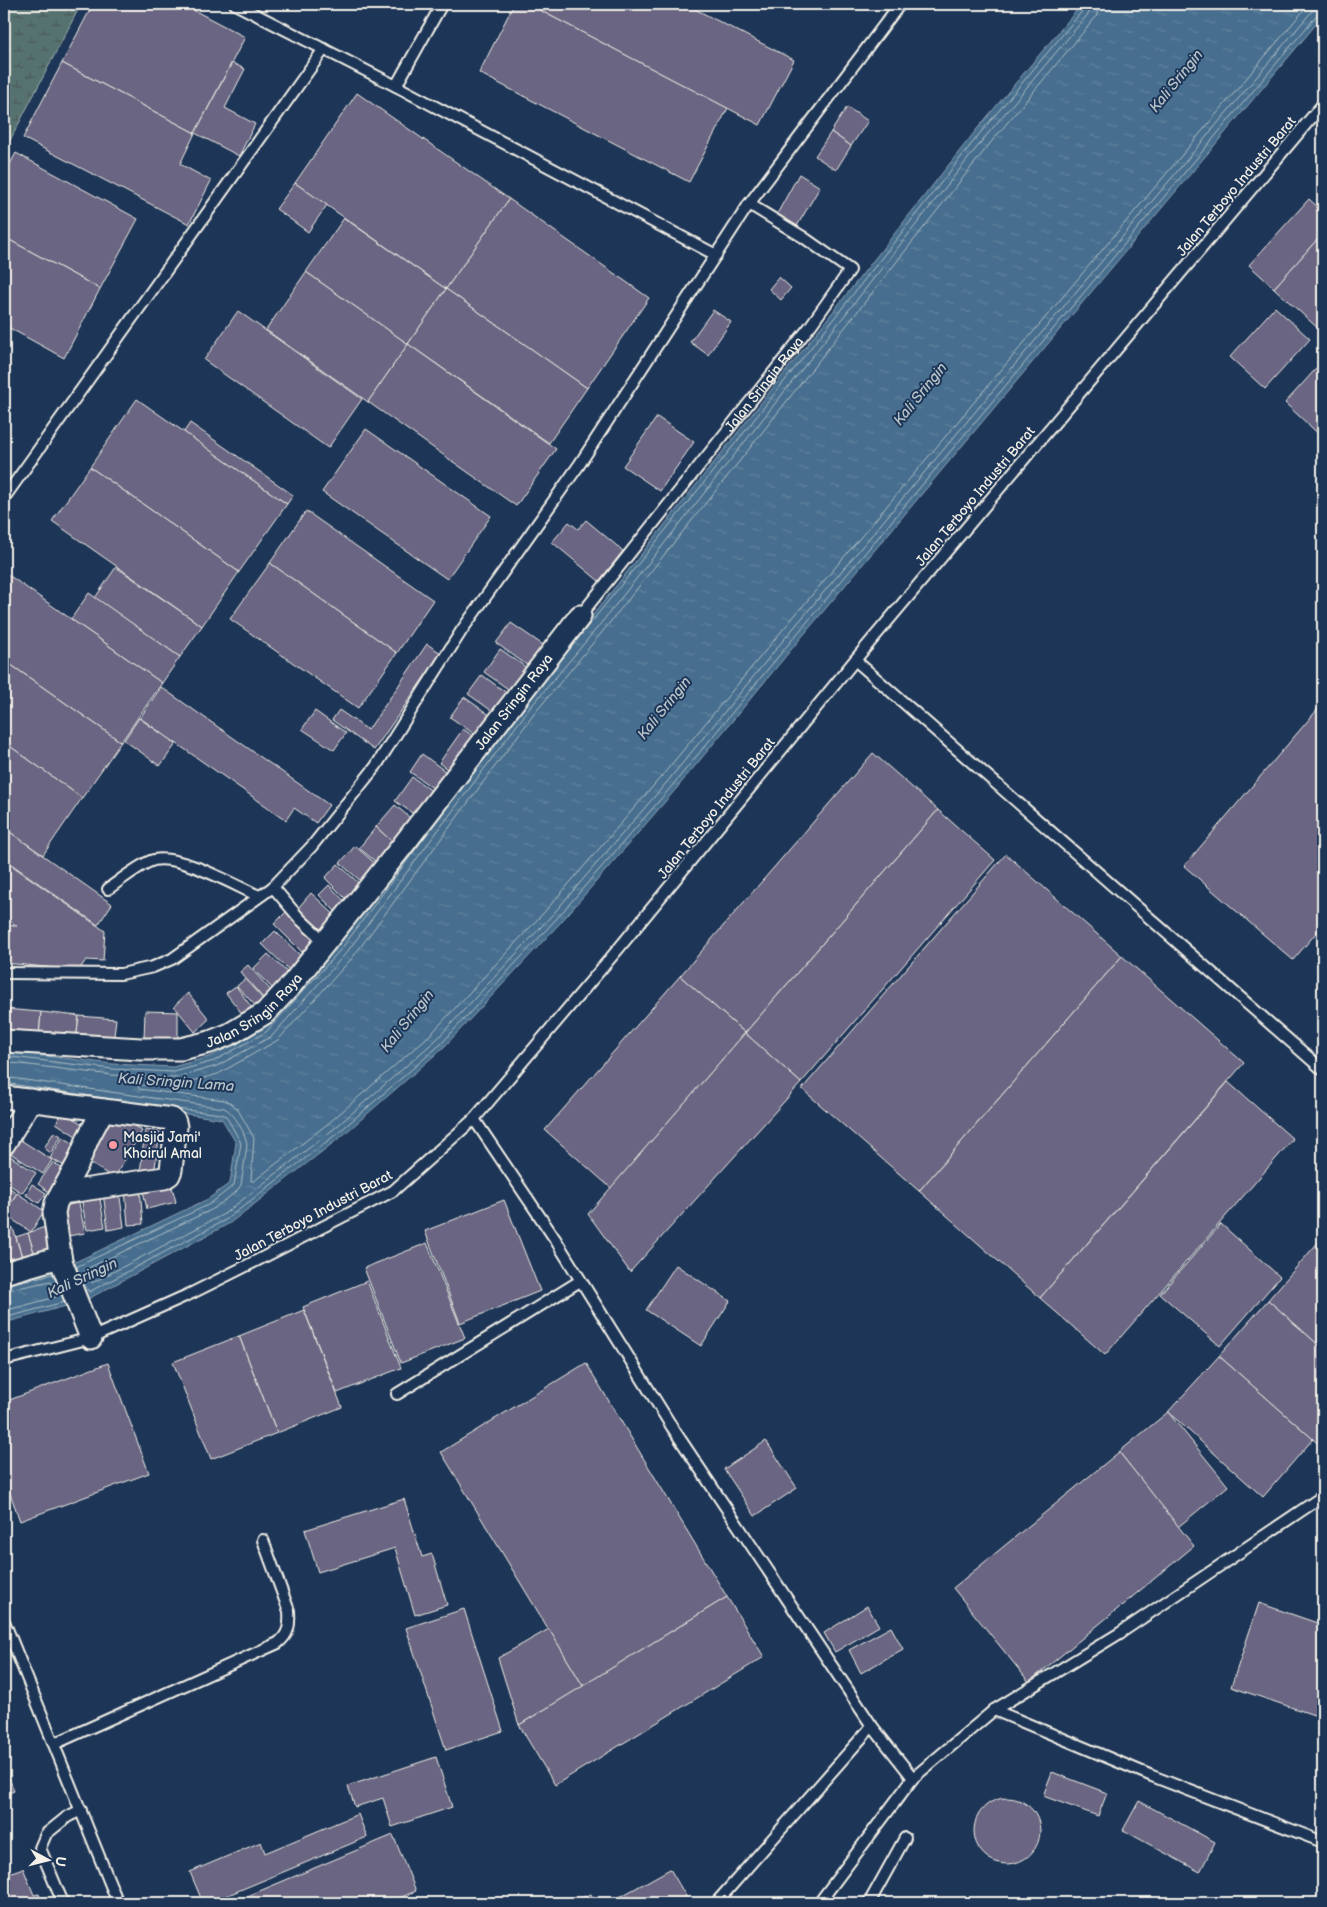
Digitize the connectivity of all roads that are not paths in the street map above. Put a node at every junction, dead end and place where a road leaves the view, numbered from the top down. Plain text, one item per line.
1 (235, 4) edge
2 (442, 4) edge
3 (900, 4) edge
4 (324, 49) junction
5 (396, 86) junction
6 (1323, 104) edge
7 (749, 204) junction
8 (716, 255) junction
9 (4, 498) edge
10 (580, 616) joint
11 (855, 660) junction
12 (272, 887) junction
13 (108, 889) dead end
14 (259, 896) junction
15 (325, 942) junction
16 (4, 973) edge
17 (4, 1041) edge
18 (1323, 1070) edge
19 (4, 1097) edge
20 (31, 1100) junction
21 (103, 1110) junction
22 (474, 1119) junction
23 (4, 1144) edge
24 (62, 1193) junction
25 (61, 1259) junction
26 (4, 1273) edge
27 (580, 1281) junction
28 (88, 1331) junction
29 (4, 1360) edge
30 (397, 1394) dead end
31 (1323, 1496) edge
32 (263, 1540) dead end
33 (4, 1621) edge
34 (994, 1710) junction
35 (872, 1726) junction
36 (54, 1744) junction
37 (912, 1778) junction
38 (81, 1810) junction
39 (905, 1838) dead end
40 (1323, 1842) edge
41 (63, 1903) edge
42 (118, 1903) edge
43 (716, 1903) edge
44 (819, 1903) edge
45 (869, 1903) edge

1 - 4 lane
2 - 5 lane
3 - 7 lane
4 - 5 lane
4 - 9 lane
5 - 8 lane
6 - 11 lane, Jalan Terboyo Industri Barat
7 - 8 lane
7 - 10 lane, Jalan Sringin Raya
8 - 12 lane
10 - 15 street, Jalan Sringin Raya
11 - 18 lane
11 - 22 lane, Jalan Terboyo Industri Barat
12 - 14 lane
12 - 15 lane
13 - 14 lane
14 - 16 lane
15 - 17 street, Jalan Sringin Raya
19 - 20 street
20 - 21 street
20 - 23 street
21 - 24 street
21 - 24 street
22 - 27 lane
22 - 28 lane, Jalan Terboyo Industri Barat
24 - 25 street
25 - 26 street
25 - 28 street
27 - 30 lane
27 - 35 lane
28 - 29 lane, Jalan Terboyo Industri Barat
31 - 34 lane
32 - 36 lane
33 - 36 lane
34 - 37 lane
34 - 40 lane
35 - 37 lane
35 - 43 lane
36 - 38 lane
37 - 44 lane
38 - 41 lane
38 - 42 lane
39 - 45 lane

